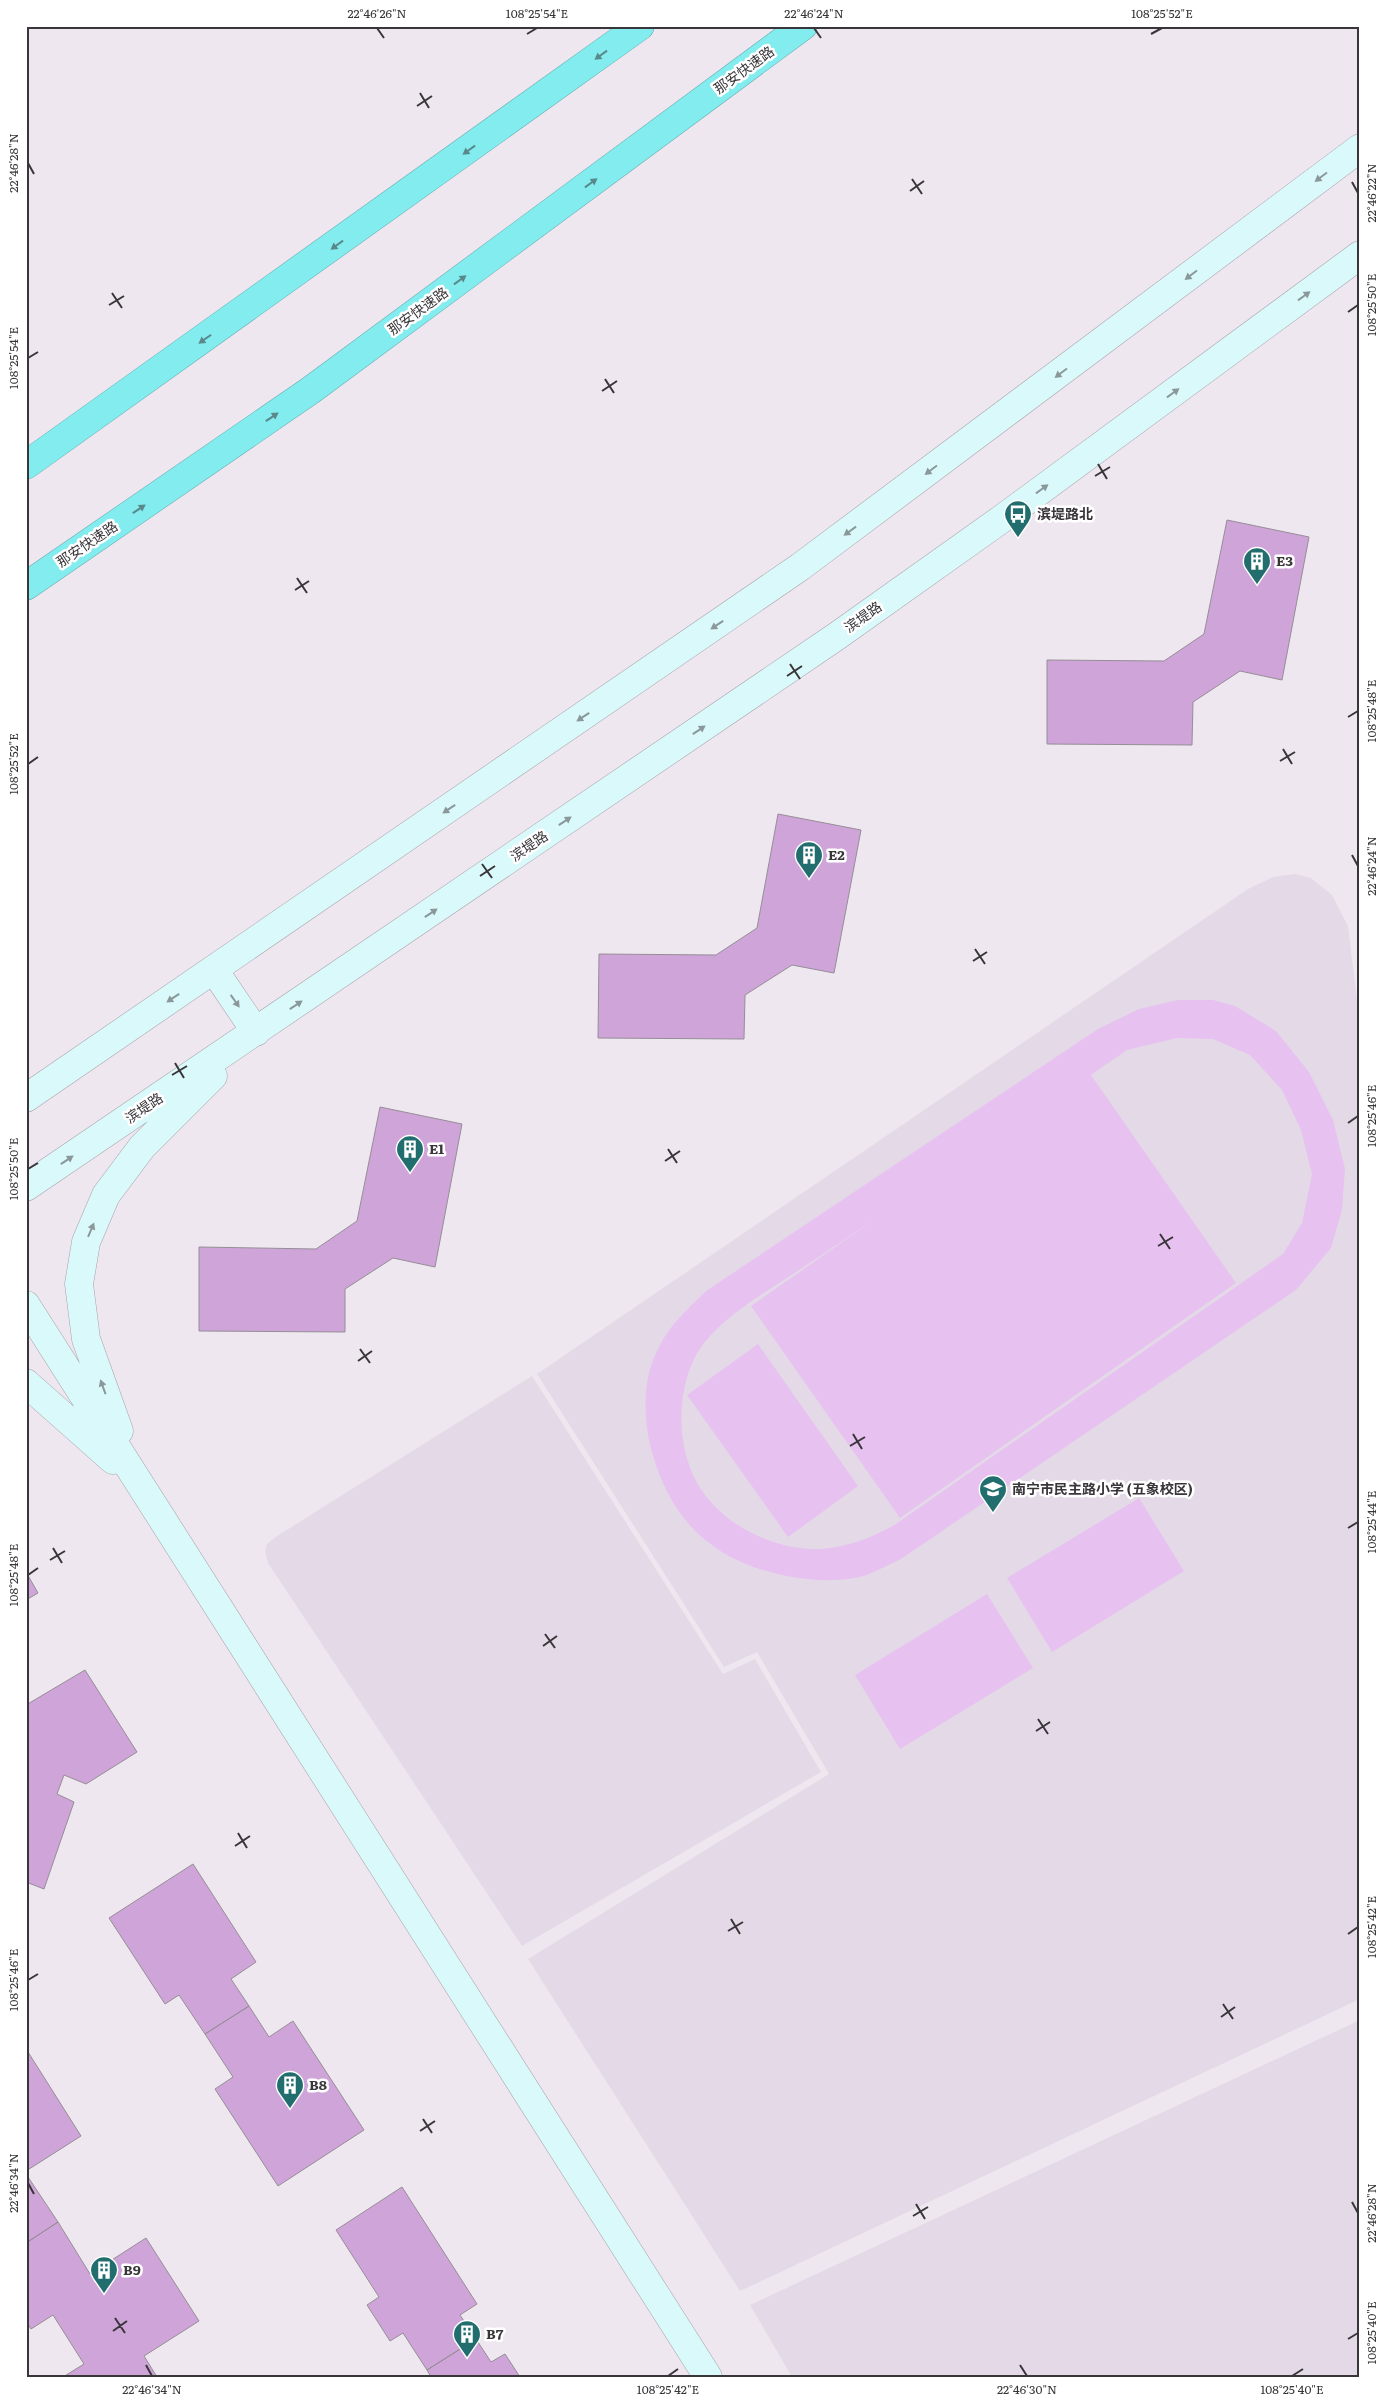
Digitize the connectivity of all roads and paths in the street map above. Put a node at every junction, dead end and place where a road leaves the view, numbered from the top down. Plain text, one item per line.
1 (640, 26) edge
2 (803, 26) edge
3 (1360, 148) edge
4 (1360, 255) edge
5 (26, 466) edge
6 (26, 586) edge
7 (214, 970) junction
8 (256, 1032) junction
9 (26, 1098) edge
10 (26, 1187) edge
11 (26, 1306) edge
12 (26, 1383) edge
13 (138, 1482) junction
14 (708, 2377) edge

1 -> 5 highway
6 -> 2 highway, 那安快速路
3 -> 7 street
8 -> 4 street, 滨堤路
7 -> 8 street
7 -> 9 street
10 -> 8 street, 滨堤路
13 -> 8 street
11 - 13 street
12 - 13 street
13 - 14 street

